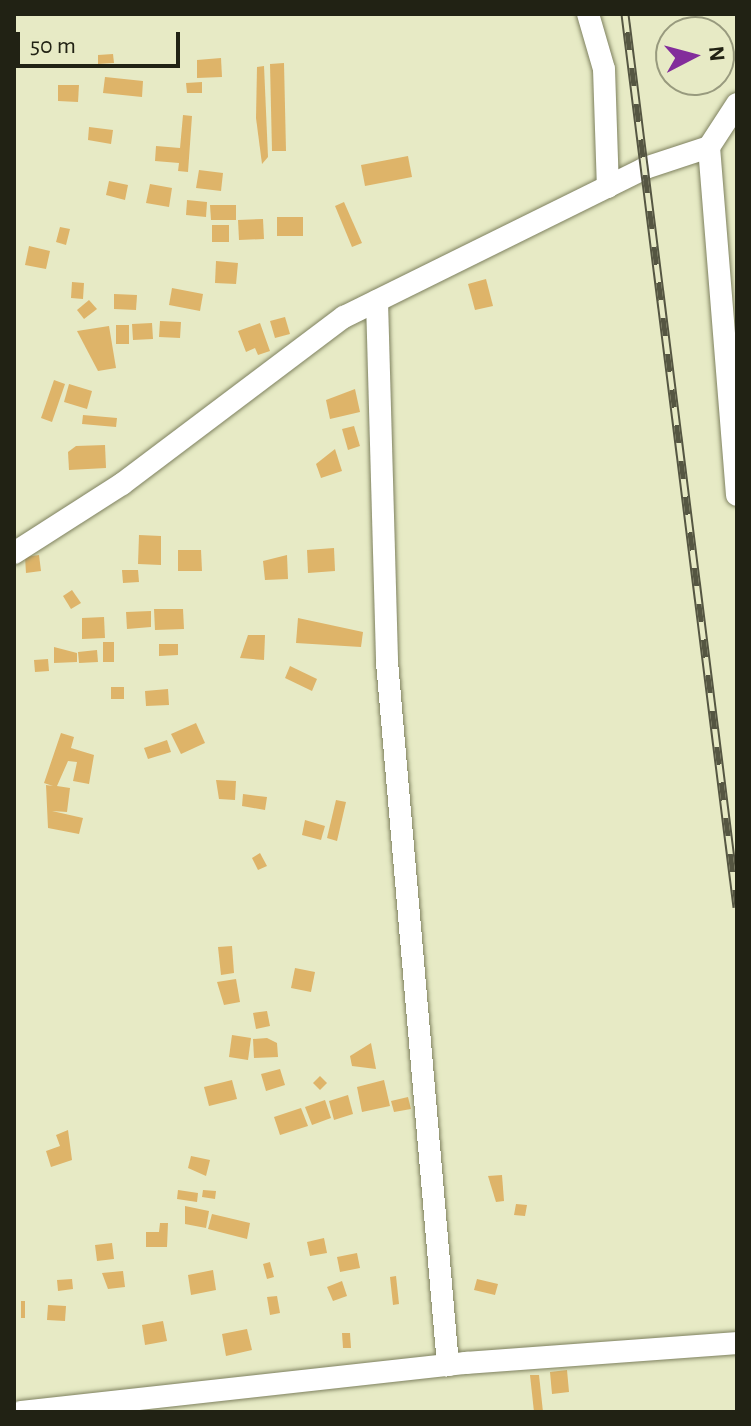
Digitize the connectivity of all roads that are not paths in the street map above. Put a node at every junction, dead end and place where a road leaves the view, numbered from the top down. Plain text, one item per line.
1 (588, 14) edge
2 (737, 104) edge
3 (709, 147) junction
4 (608, 187) junction
5 (377, 301) junction
6 (737, 495) edge
7 (14, 553) edge
8 (737, 1343) edge
9 (448, 1365) junction
10 (235, 1391) junction
11 (46, 1411) edge
12 (21, 1412) edge
13 (214, 1412) edge

1 - 4 street
2 - 3 street
3 - 4 street
3 - 6 street
4 - 5 street
5 - 7 street
5 - 9 street
8 - 9 street
9 - 10 street
10 - 11 street
10 - 13 street
11 - 12 street

